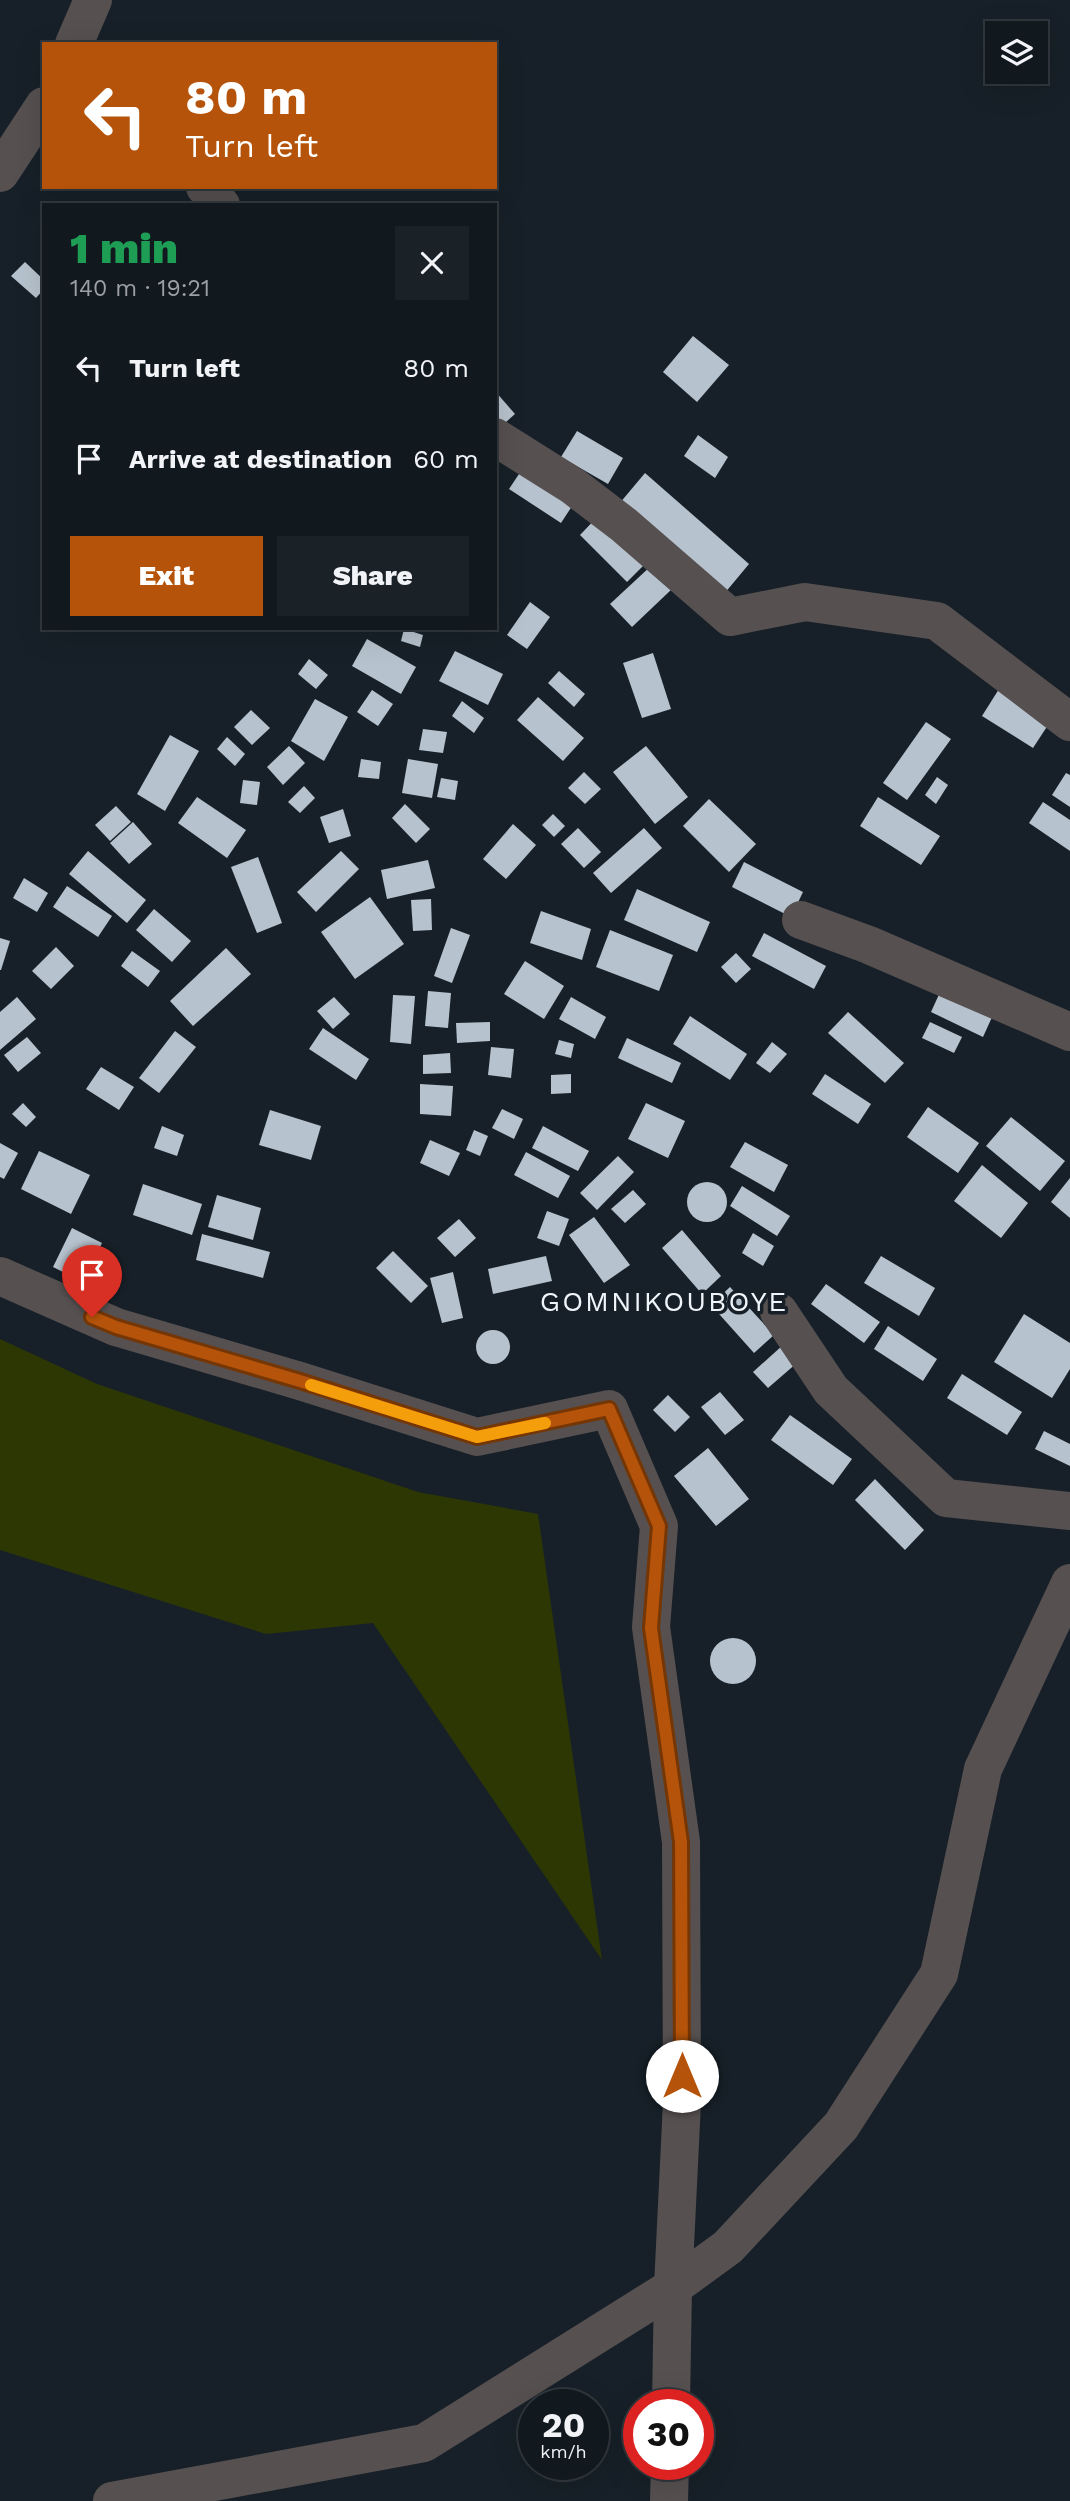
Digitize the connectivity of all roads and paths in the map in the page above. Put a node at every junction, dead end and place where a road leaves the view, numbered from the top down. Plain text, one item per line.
1 (93, 0) edge
2 (75, 42) edge
3 (42, 109) edge
4 (0, 173) edge
5 (207, 189) edge
6 (219, 203) edge
7 (497, 438) edge
8 (1070, 722) edge
9 (801, 920) dead end
10 (1070, 1032) edge
11 (0, 1276) edge
12 (779, 1312) dead end
13 (1070, 1511) edge
14 (1070, 1583) edge
15 (673, 2287) junction
16 (671, 2389) edge
17 (670, 2480) edge
18 (112, 2501) edge
19 (669, 2501) edge

1 - 2 street
3 - 4 street
5 - 6 street
7 - 8 street
9 - 10 street
11 - 15 street
12 - 13 street
14 - 15 street
15 - 16 street
15 - 18 street
17 - 19 street

